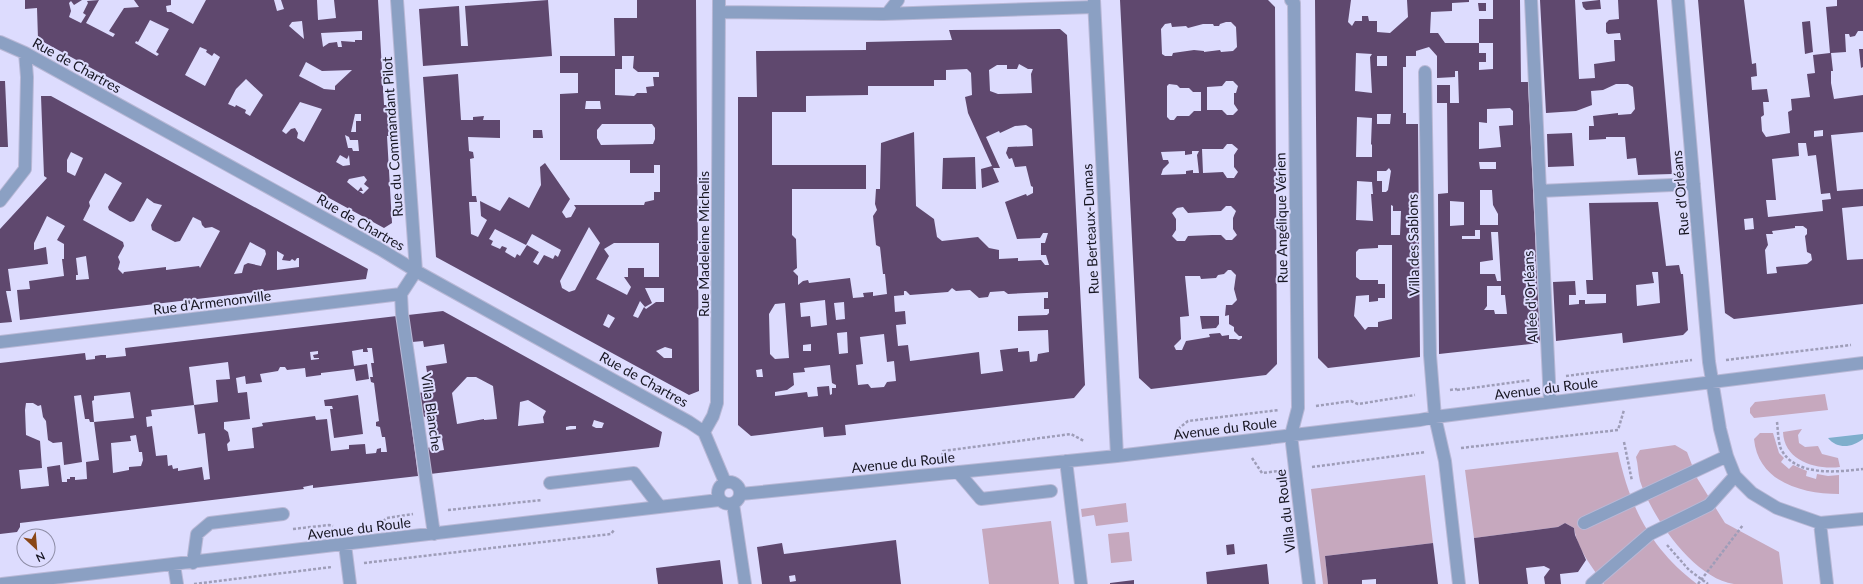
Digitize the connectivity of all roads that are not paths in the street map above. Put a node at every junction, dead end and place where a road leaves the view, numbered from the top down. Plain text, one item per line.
1 (398, 0) edge
2 (719, 0) edge
3 (898, 0) edge
4 (1291, 0) edge
5 (1531, 0) edge
6 (1678, 0) edge
7 (1094, 4) edge
8 (720, 12) junction
9 (887, 14) junction
10 (0, 42) edge
11 (25, 53) junction
12 (1425, 72) dead end
13 (1694, 184) junction
14 (1540, 191) junction
15 (0, 201) edge
16 (416, 271) junction
17 (401, 294) junction
18 (0, 342) edge
19 (1863, 363) edge
20 (1711, 382) junction
21 (1550, 402) junction
22 (1435, 417) junction
23 (704, 432) junction
24 (1291, 435) junction
25 (1117, 456) junction
26 (1727, 456) junction
27 (1066, 461) junction
28 (958, 472) junction
29 (1735, 476) junction
30 (725, 482) junction
31 (550, 483) dead end
32 (1051, 491) dead end
33 (741, 494) junction
34 (719, 500) junction
35 (732, 504) junction
36 (660, 507) junction
37 (283, 514) dead end
38 (1863, 519) edge
39 (1584, 522) dead end
40 (1820, 523) junction
41 (434, 534) junction
42 (345, 545) junction
43 (193, 563) junction
44 (174, 565) junction
45 (2, 584) edge
46 (177, 584) edge
47 (350, 584) edge
48 (745, 584) edge
49 (1081, 584) edge
50 (1309, 584) edge
51 (1459, 584) edge
52 (1592, 584) edge
53 (1827, 584) edge

1 - 16 street, Rue du Commandant Pilot
2 - 8 street, Rue Madeleine Michelis
3 - 9 street
4 - 24 street, Rue Angélique Vérien
5 - 14 street, Allée d'Orléans
6 - 13 street, Rue d'Orléans
7 - 9 street
7 - 25 street, Rue Berteaux-Dumas
8 - 9 street
8 - 23 street, Rue Madeleine Michelis
10 - 11 street, Rue de Chartres
11 - 15 street
11 - 16 street, Rue de Chartres
12 - 22 street, Villa des Sablons
13 - 14 street
13 - 20 street, Rue d'Orléans
14 - 21 street, Allée d'Orléans
16 - 17 street
16 - 23 street, Rue de Chartres
17 - 18 street, Rue d'Armenonville
17 - 41 street, Villa Blanche
19 - 20 street, Avenue du Roule
20 - 21 street, Avenue du Roule
20 - 26 street, Rue d'Orléans
21 - 22 street, Avenue du Roule
22 - 24 street, Avenue du Roule
22 - 51 street, Villa des Sablons
23 - 30 street
24 - 25 street, Avenue du Roule
24 - 50 street, Villa du Roule
25 - 27 street, Avenue du Roule
26 - 29 street, Rue d'Orléans
26 - 39 street
27 - 28 street, Avenue du Roule
27 - 49 street
28 - 32 street
28 - 33 street, Avenue du Roule
29 - 40 street
29 - 52 street
30 - 33 street
30 - 34 street
31 - 36 street
33 - 35 street
34 - 35 street
34 - 36 street, Avenue du Roule
35 - 48 street
36 - 41 street, Avenue du Roule
37 - 43 street
38 - 40 street
40 - 53 street
41 - 42 street, Avenue du Roule
42 - 43 street, Avenue du Roule
42 - 47 street
43 - 44 street, Avenue du Roule
44 - 45 street, Avenue du Roule
44 - 46 street

